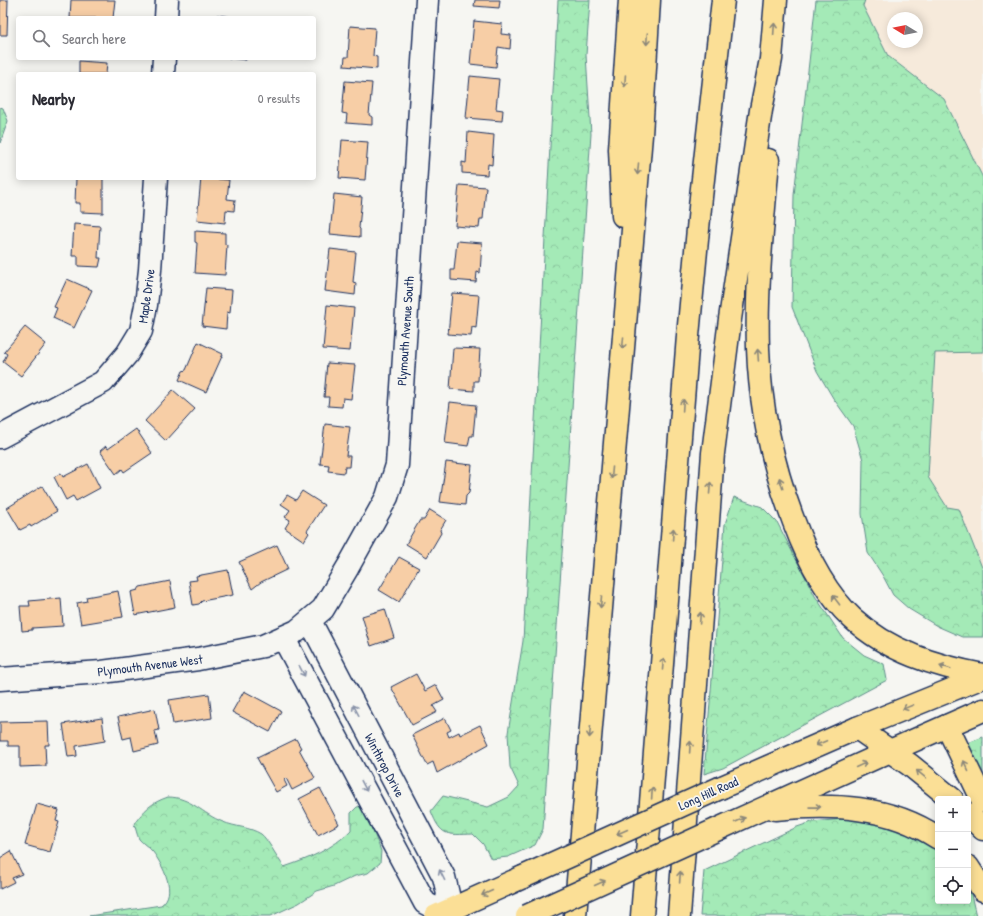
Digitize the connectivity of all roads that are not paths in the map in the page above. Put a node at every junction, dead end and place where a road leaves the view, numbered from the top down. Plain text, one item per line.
1 (168, 0) edge
2 (427, 0) edge
3 (630, 0) edge
4 (649, 0) edge
5 (723, 0) edge
6 (776, 0) edge
7 (166, 16) edge
8 (771, 59) junction
9 (164, 60) edge
10 (163, 72) edge
11 (156, 180) edge
12 (626, 304) junction
13 (0, 436) edge
14 (297, 630) junction
15 (983, 676) edge
16 (0, 679) edge
17 (983, 710) edge
18 (947, 726) junction
19 (857, 728) junction
20 (890, 751) junction
21 (948, 796) edge
22 (983, 801) edge
23 (762, 810) junction
24 (971, 817) edge
25 (983, 829) edge
26 (935, 836) edge
27 (969, 868) edge
28 (578, 875) junction
29 (983, 890) edge
30 (442, 915) edge
31 (526, 916) edge
32 (572, 916) edge
33 (575, 916) edge
34 (642, 916) edge
35 (678, 916) edge

1 - 7 street
2 - 14 street, Plymouth Avenue South
3 -> 12 main road
4 -> 12 main road
34 -> 5 main road
8 -> 6 main road
15 -> 8 main road
35 -> 8 main road
9 - 10 street
11 - 13 street, Maple Drive
12 -> 28 main road
14 - 16 street, Plymouth Avenue West
14 -> 30 street
30 -> 14 street, Winthrop Drive
15 -> 19 main road, Long Hill Road
17 - 18 main road
18 - 20 main road
22 -> 18 main road
19 - 20 main road
19 -> 30 main road, Long Hill Road, bridge
21 -> 20 main road
23 -> 20 main road
23 -> 26 main road
31 -> 23 main road, bridge
24 - 25 main road
27 - 29 main road
28 - 32 main road
28 - 33 main road

